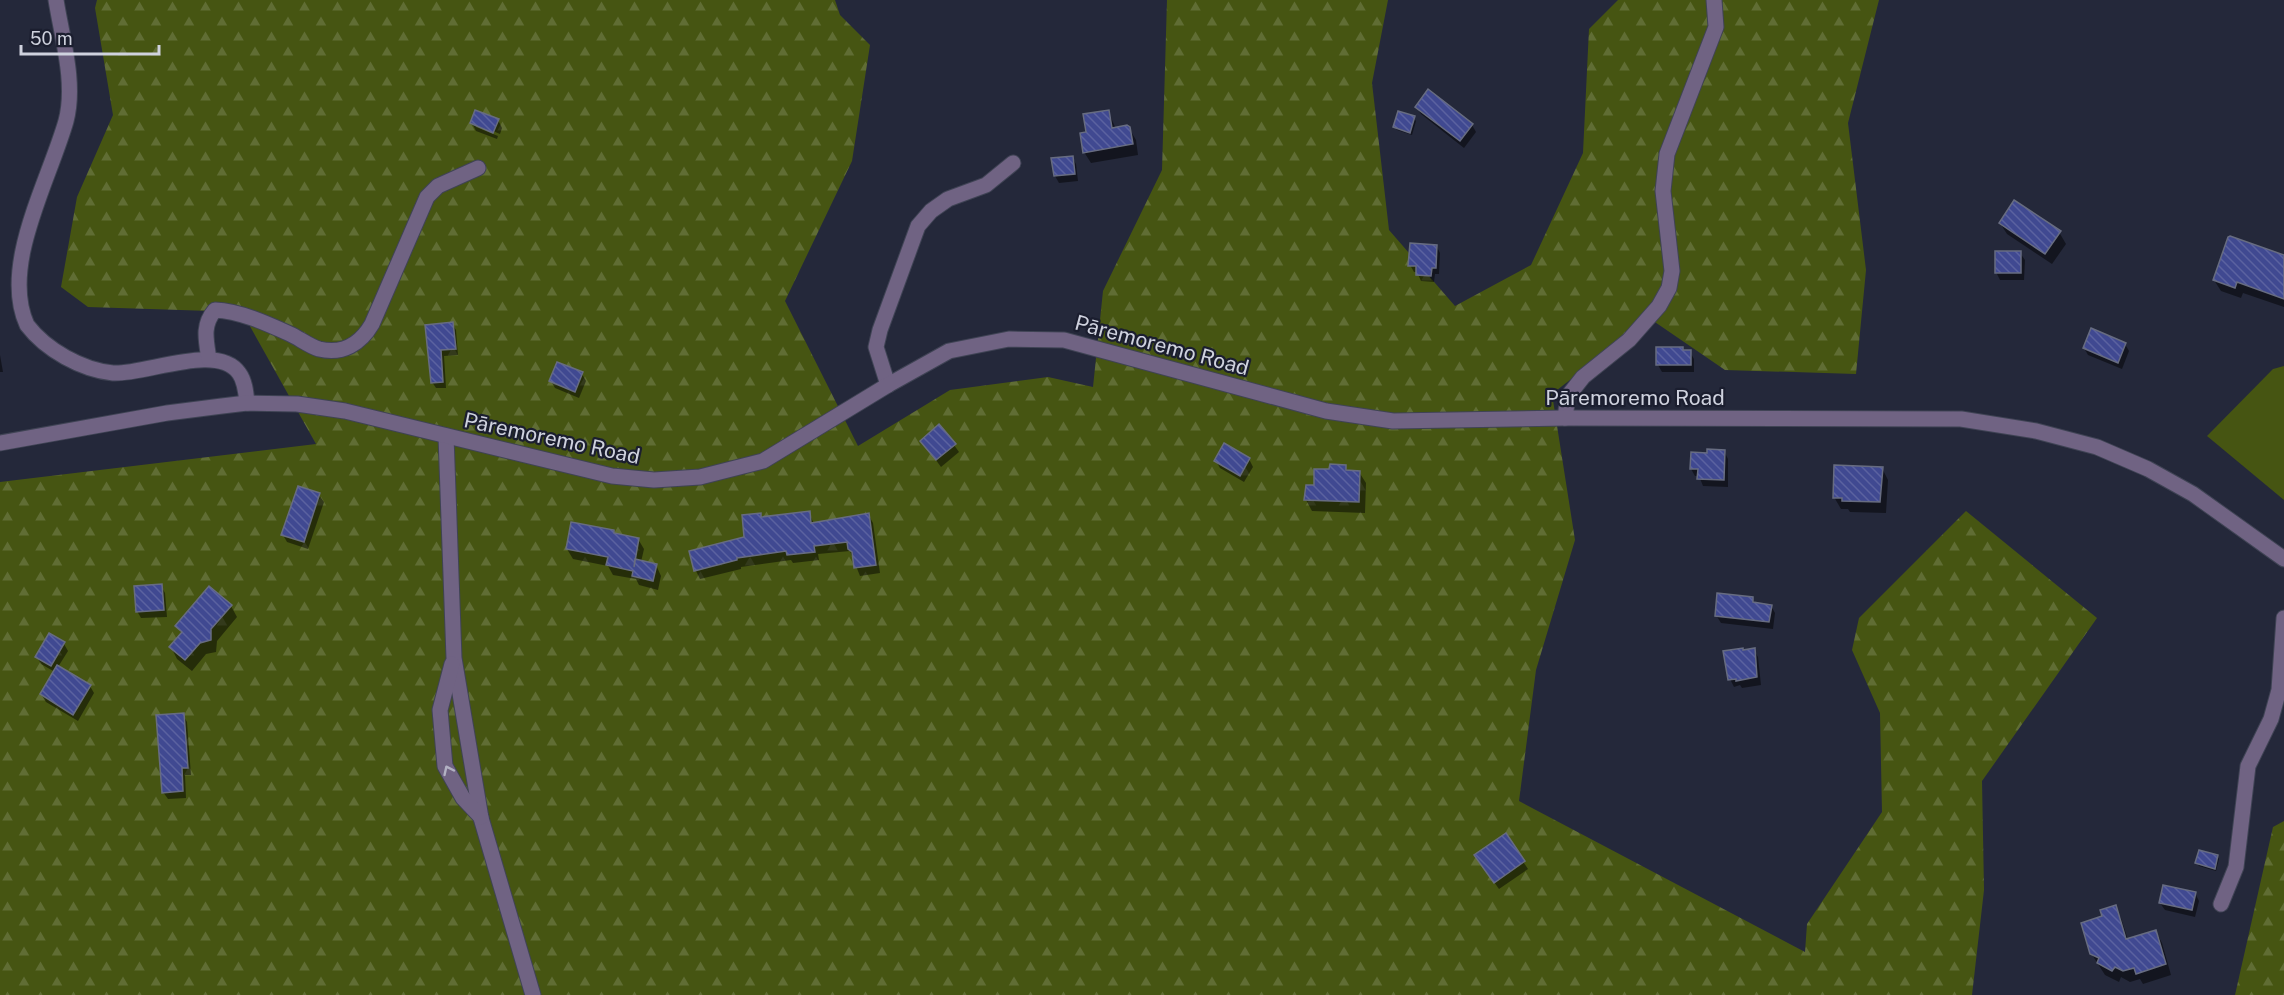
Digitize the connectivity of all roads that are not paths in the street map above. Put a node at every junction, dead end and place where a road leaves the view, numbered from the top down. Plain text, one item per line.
1 (56, 0) edge
2 (1714, 0) edge
3 (1013, 163) dead end
4 (478, 168) dead end
5 (209, 359) junction
6 (888, 385) junction
7 (247, 403) junction
8 (1565, 418) junction
9 (446, 436) junction
10 (0, 442) edge
11 (2284, 559) edge
12 (2284, 618) edge
13 (454, 658) junction
14 (482, 818) junction
15 (2221, 904) dead end
16 (534, 995) edge

1 - 5 street
2 - 8 street
3 - 6 street
4 - 5 street
5 - 7 street
6 - 8 street, Pāremoremo Road
6 - 9 street, Pāremoremo Road
7 - 9 street, Pāremoremo Road
7 - 10 street, Pāremoremo Road
8 - 11 street, Pāremoremo Road
9 - 13 street
12 - 15 street
13 - 14 street
14 -> 13 street
14 - 16 street

